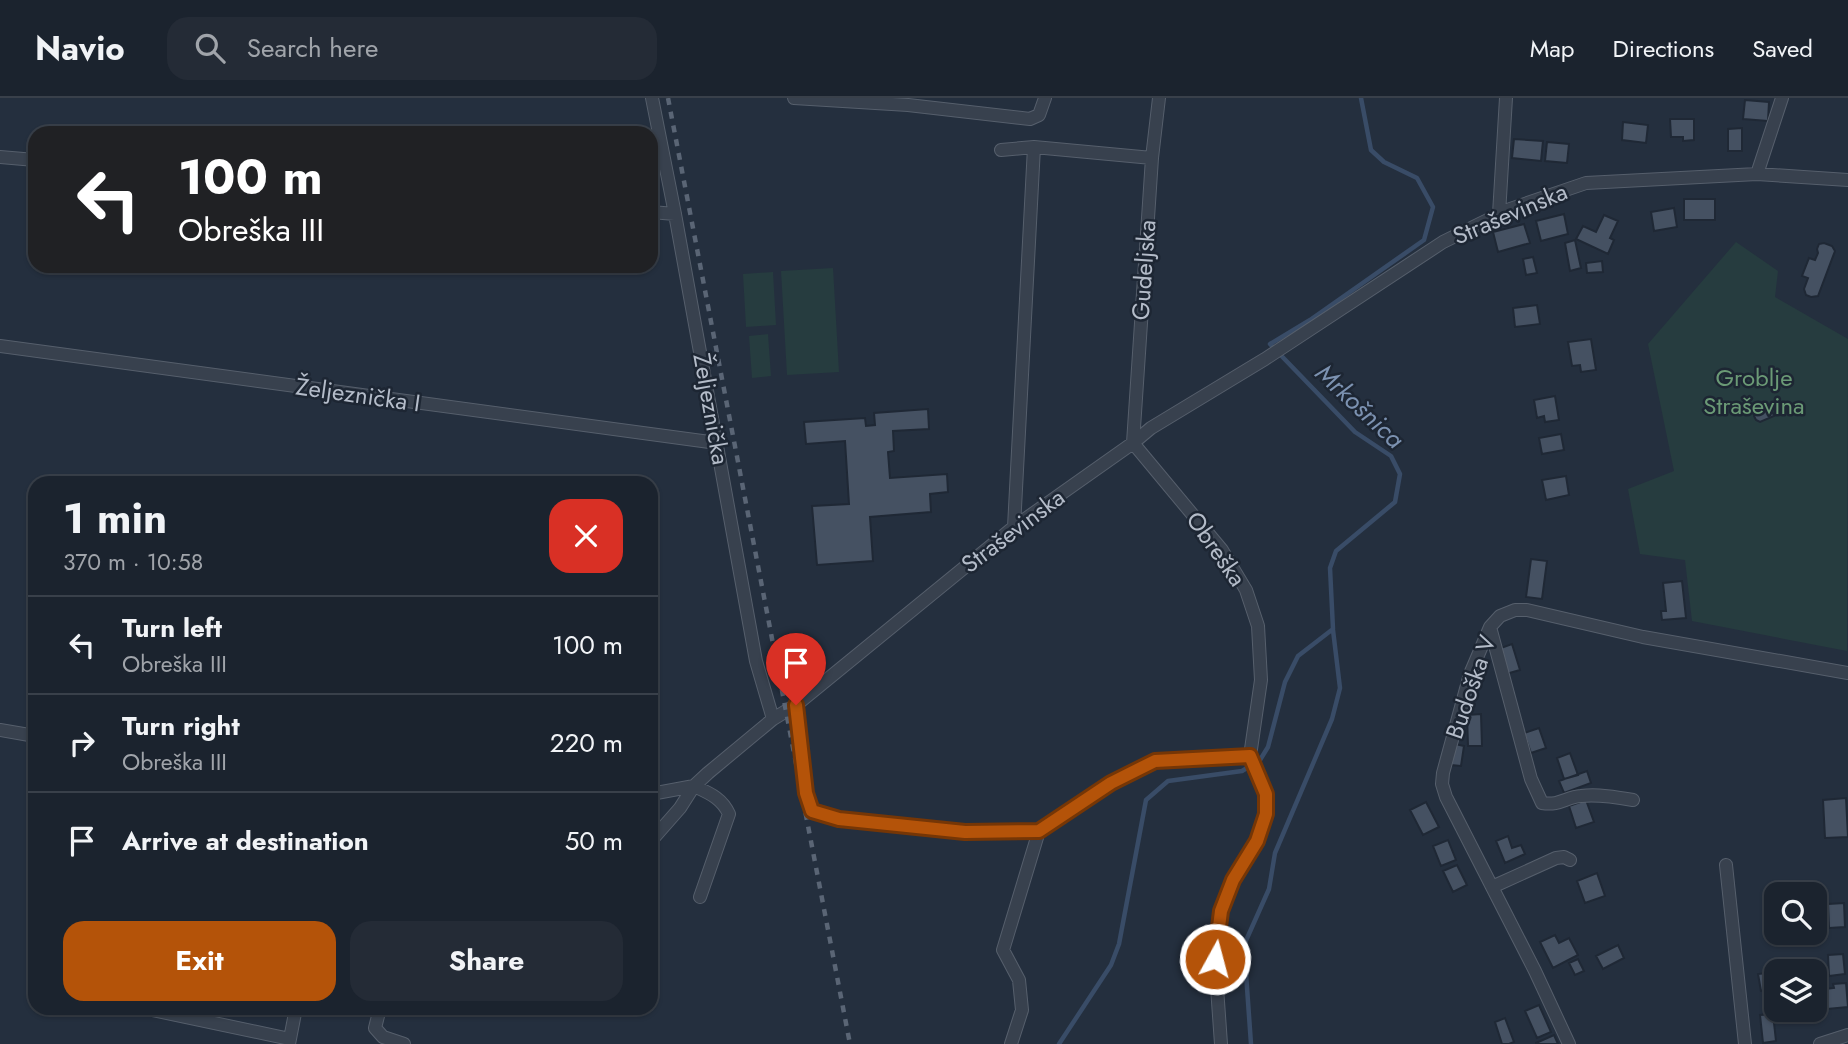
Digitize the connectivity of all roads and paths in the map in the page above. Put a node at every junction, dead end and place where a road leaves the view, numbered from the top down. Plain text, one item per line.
1 (652, 98) edge
2 (794, 98) edge
3 (1045, 98) edge
4 (1159, 98) edge
5 (1506, 98) edge
6 (1782, 98) edge
7 (658, 126) edge
8 (658, 127) edge
9 (1034, 147) junction
10 (1001, 150) dead end
11 (0, 157) edge
12 (1152, 158) junction
13 (28, 159) edge
14 (1757, 174) junction
15 (1848, 180) edge
16 (658, 213) edge
17 (676, 214) junction
18 (1499, 214) junction
19 (0, 346) edge
20 (717, 443) junction
21 (1133, 443) junction
22 (1014, 527) junction
23 (1490, 627) junction
24 (1848, 673) edge
25 (796, 705) junction
26 (773, 719) junction
27 (0, 730) edge
28 (28, 735) edge
29 (1250, 756) junction
30 (694, 786) junction
31 (658, 793) edge
32 (1633, 800) dead end
33 (1039, 831) junction
34 (658, 833) edge
35 (1570, 860) dead end
36 (1726, 865) dead end
37 (1492, 887) junction
38 (700, 897) dead end
39 (173, 1015) edge
40 (295, 1015) edge
41 (378, 1015) edge
42 (1848, 1035) edge
43 (289, 1042) edge
44 (404, 1044) edge
45 (1011, 1044) edge
46 (1221, 1044) edge
47 (1569, 1044) edge
48 (1745, 1044) edge
49 (1820, 1044) edge

1 - 7 street, Željeznička
2 - 3 street
4 - 12 street, Gudeljska
5 - 18 street
6 - 14 street
8 - 17 street, Željeznička
9 - 10 street
9 - 12 street
9 - 22 street
11 - 13 street
12 - 21 street, Gudeljska
14 - 15 street, Straševinska
14 - 18 street, Straševinska
16 - 17 street
17 - 20 street, Željeznička
18 - 21 street, Straševinska
19 - 20 street, Željeznička I
20 - 26 street, Željeznička
21 - 22 street, Straševinska
21 - 29 street, Obreška
22 - 25 street, Straševinska
23 - 24 street, Budoška V
23 - 32 street
23 - 37 street, Budoška V
25 - 26 street, Straševinska
25 - 33 street
26 - 30 street, Straševinska
27 - 28 street
29 - 33 street
29 - 46 street
30 - 31 street
30 - 34 street, Straševinska
30 - 38 street
33 - 45 street
35 - 37 street
36 - 48 street
37 - 47 street, Budoška V
39 - 43 street
40 - 43 street
41 - 44 street
42 - 49 street

